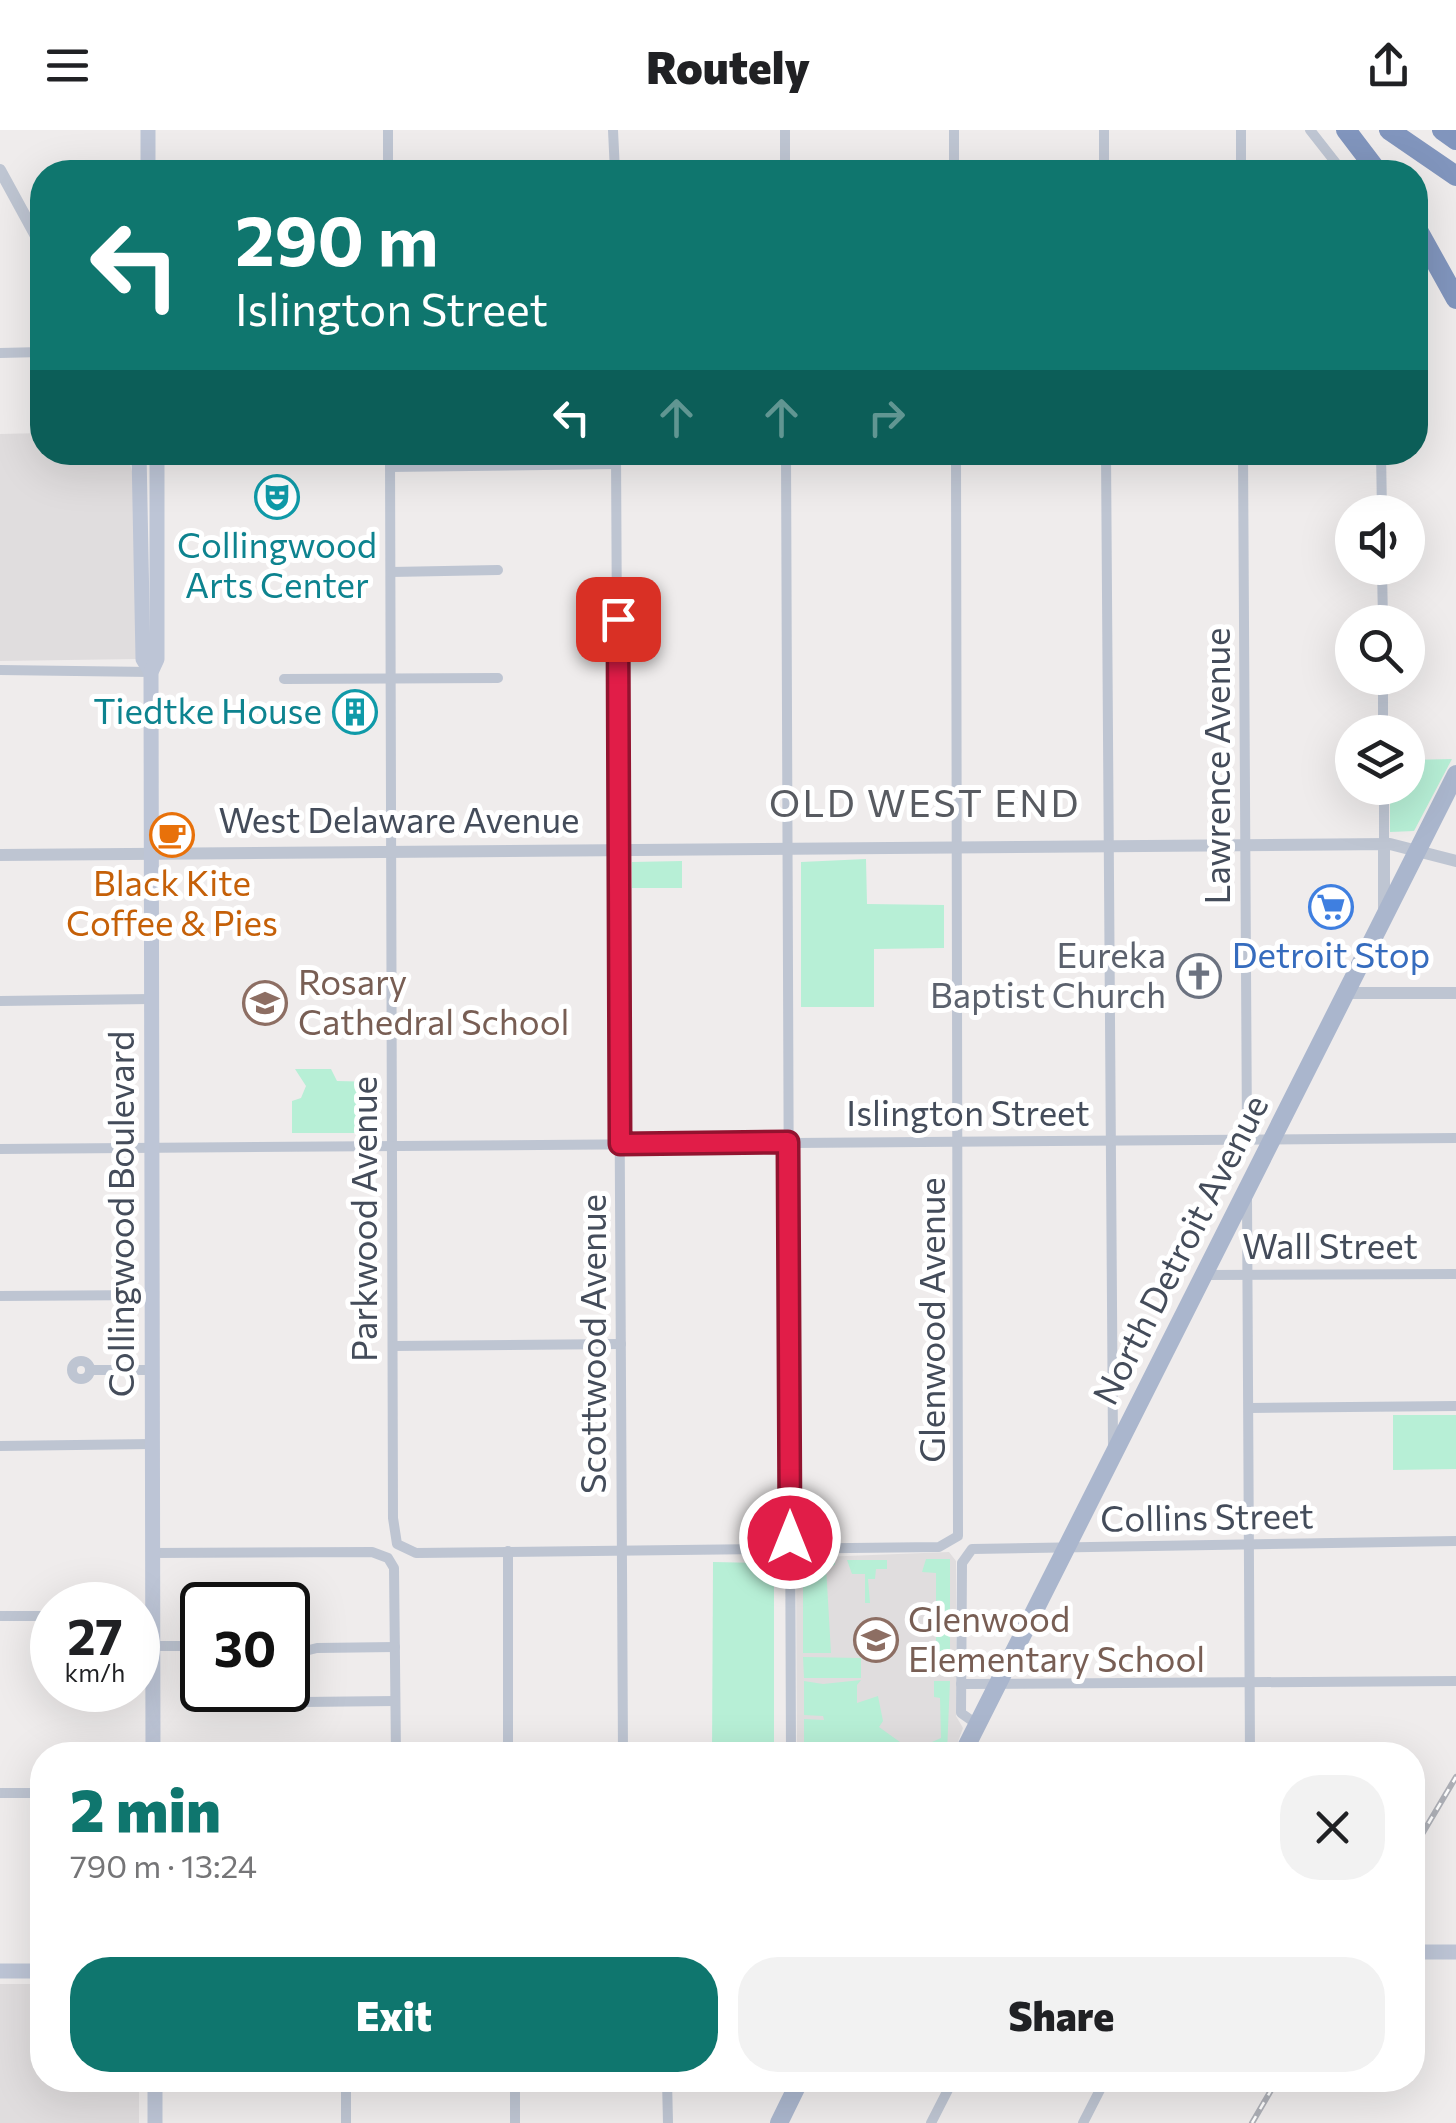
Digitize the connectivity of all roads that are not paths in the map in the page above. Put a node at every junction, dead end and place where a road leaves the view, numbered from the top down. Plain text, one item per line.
1 (148, 130) edge
2 (388, 130) edge
3 (614, 130) edge
4 (785, 130) edge
5 (954, 130) edge
6 (1104, 130) edge
7 (1240, 130) edge
8 (1310, 130) edge
9 (1346, 130) edge
10 (1389, 130) edge
11 (1442, 130) edge
12 (1456, 140) edge
13 (148, 160) edge
14 (388, 160) edge
15 (615, 160) edge
16 (785, 160) edge
17 (954, 160) edge
18 (1104, 160) edge
19 (1241, 160) edge
20 (1334, 160) edge
21 (1369, 160) edge
22 (0, 170) edge
23 (1456, 176) edge
24 (30, 225) edge
25 (1428, 248) edge
26 (1456, 298) edge
27 (30, 352) edge
28 (0, 353) edge
29 (139, 465) edge
30 (156, 465) edge
31 (418, 465) edge
32 (616, 465) edge
33 (786, 465) edge
34 (956, 465) edge
35 (1106, 465) edge
36 (1243, 465) edge
37 (1381, 465) edge
38 (390, 466) joint
39 (1382, 495) edge
40 (498, 570) dead end
41 (391, 572) junction
42 (149, 574) junction
43 (0, 670) edge
44 (151, 672) junction
45 (392, 678) junction
46 (498, 678) dead end
47 (284, 679) dead end
48 (1456, 774) edge
49 (1384, 805) edge
50 (1384, 844) junction
51 (1246, 845) junction
52 (1108, 846) junction
53 (960, 847) junction
54 (788, 848) junction
55 (618, 849) junction
56 (391, 851) junction
57 (1418, 852) junction
58 (152, 853) junction
59 (0, 854) edge
60 (1456, 861) edge
61 (1383, 924) junction
62 (1345, 993) junction
63 (1456, 993) edge
64 (151, 999) junction
65 (0, 1001) edge
66 (1456, 1138) edge
67 (1247, 1139) junction
68 (1273, 1139) junction
69 (1110, 1140) junction
70 (788, 1142) junction
71 (960, 1142) junction
72 (620, 1144) junction
73 (392, 1145) junction
74 (152, 1146) junction
75 (0, 1149) edge
76 (1246, 1191) junction
77 (1248, 1274) junction
78 (1456, 1274) edge
79 (1205, 1275) junction
80 (152, 1295) junction
81 (0, 1296) edge
82 (621, 1344) junction
83 (393, 1346) junction
84 (90, 1370) dead end
85 (152, 1370) junction
86 (1456, 1406) edge
87 (1249, 1408) junction
88 (152, 1444) junction
89 (0, 1446) edge
90 (1114, 1456) junction
91 (1456, 1541) edge
92 (1249, 1544) junction
93 (1068, 1547) junction
94 (790, 1549) junction
95 (622, 1550) junction
96 (508, 1551) junction
97 (152, 1554) junction
98 (149, 1582) edge
99 (0, 1616) edge
100 (30, 1616) edge
101 (395, 1647) junction
102 (1250, 1680) junction
103 (1456, 1682) edge
104 (961, 1684) junction
105 (998, 1684) junction
106 (395, 1702) junction
107 (154, 1712) edge
108 (978, 1724) junction
109 (154, 1742) edge
110 (396, 1742) edge
111 (508, 1742) edge
112 (623, 1742) edge
113 (790, 1742) edge
114 (969, 1742) edge
115 (1250, 1742) edge
116 (30, 1792) edge
117 (0, 1793) edge
118 (1425, 1952) edge
119 (1456, 1952) edge
120 (30, 1970) edge
121 (0, 1971) edge
122 (155, 2092) edge
123 (346, 2092) edge
124 (514, 2092) edge
125 (667, 2092) edge
126 (794, 2092) edge
127 (947, 2092) edge
128 (1099, 2092) edge
129 (156, 2123) edge
130 (346, 2123) edge
131 (515, 2123) edge
132 (668, 2123) edge
133 (779, 2123) edge
134 (932, 2123) edge
135 (1083, 2123) edge

1 - 13 main road
2 - 14 street
3 - 15 street
4 - 16 street
5 - 17 street
6 - 18 street
7 - 19 street
8 - 20 street
9 - 21 highway
10 - 23 highway
11 - 12 highway
22 - 24 street
25 - 26 highway
27 - 28 street
29 - 42 main road, Collingwood Boulevard
30 - 42 main road, Collingwood Boulevard
31 - 38 street
32 - 55 street, Scottwood Avenue
33 - 54 street
34 - 53 street, Glenwood Avenue
35 - 52 street
36 - 51 street, Lawrence Avenue
37 - 39 street
38 - 41 street, Parkwood Avenue
40 - 41 street
41 - 45 street, Parkwood Avenue
42 - 44 main road, Collingwood Boulevard
43 - 44 street
44 - 58 main road, Collingwood Boulevard
45 - 46 street
45 - 47 street
45 - 56 street, Parkwood Avenue
48 - 57 main road, North Detroit Avenue
49 - 50 street
50 - 51 street, West Delaware Avenue
50 - 57 street, West Delaware Avenue
50 - 61 street
51 - 52 street, West Delaware Avenue
51 - 67 street, Lawrence Avenue
52 - 53 street, West Delaware Avenue
52 - 69 street
53 - 54 street, West Delaware Avenue
53 - 71 street, Glenwood Avenue
54 - 55 street, West Delaware Avenue
54 - 70 street
55 - 56 street, West Delaware Avenue
55 - 72 street, Scottwood Avenue
56 - 58 street, West Delaware Avenue
56 - 73 street, Parkwood Avenue
57 - 60 street, West Delaware Avenue
57 - 61 main road, North Detroit Avenue
58 - 59 street, West Delaware Avenue
58 - 64 main road, Collingwood Boulevard
61 - 62 main road, North Detroit Avenue
62 - 63 street
62 - 68 main road, North Detroit Avenue
64 - 65 street
64 - 74 main road, Collingwood Boulevard
66 - 68 street, Islington Street
67 - 68 street, Islington Street
67 - 69 street, Islington Street
68 - 76 main road, North Detroit Avenue
69 - 71 street, Islington Street
69 - 90 street
70 - 71 street, Islington Street
70 - 72 street, Islington Street
70 - 94 street
71 - 94 street, Glenwood Avenue
72 - 73 street, Islington Street
72 - 82 street, Scottwood Avenue
73 - 74 street, Islington Street
73 - 83 street, Parkwood Avenue
74 - 75 street, Islington Street
74 - 80 main road, Collingwood Boulevard
76 - 77 street
76 - 79 main road, North Detroit Avenue
77 - 78 street, Wall Street
77 - 79 street, Wall Street
77 - 87 street
79 - 90 main road, North Detroit Avenue
80 - 81 street
80 - 85 main road, Collingwood Boulevard
82 - 83 street
82 - 95 street, Scottwood Avenue
83 - 96 street, Parkwood Avenue
84 - 85 street
85 - 88 main road, Collingwood Boulevard
86 - 87 street
87 - 92 street
88 - 89 street
88 - 97 main road, Collingwood Boulevard
90 - 93 main road, North Detroit Avenue
91 - 92 street, Collins Street
92 - 93 street, Collins Street
92 - 102 street
93 - 104 street, Collins Street
93 - 105 main road, North Detroit Avenue
94 - 95 street
94 - 113 street
95 - 96 street
95 - 112 street, Scottwood Avenue
96 - 111 street
97 - 98 main road, Collingwood Boulevard
97 - 101 street
99 - 100 street
101 - 106 street
101 - 106 street
102 - 103 street
102 - 105 street
102 - 115 street
104 - 105 street
104 - 108 street
105 - 108 main road, North Detroit Avenue
106 - 110 street
107 - 109 main road, Collingwood Boulevard
108 - 114 main road, North Detroit Avenue
116 - 117 street
118 - 119 main road
120 - 121 main road
122 - 129 main road
123 - 130 street
124 - 131 street
125 - 132 street
126 - 133 main road
127 - 134 street
128 - 135 street

